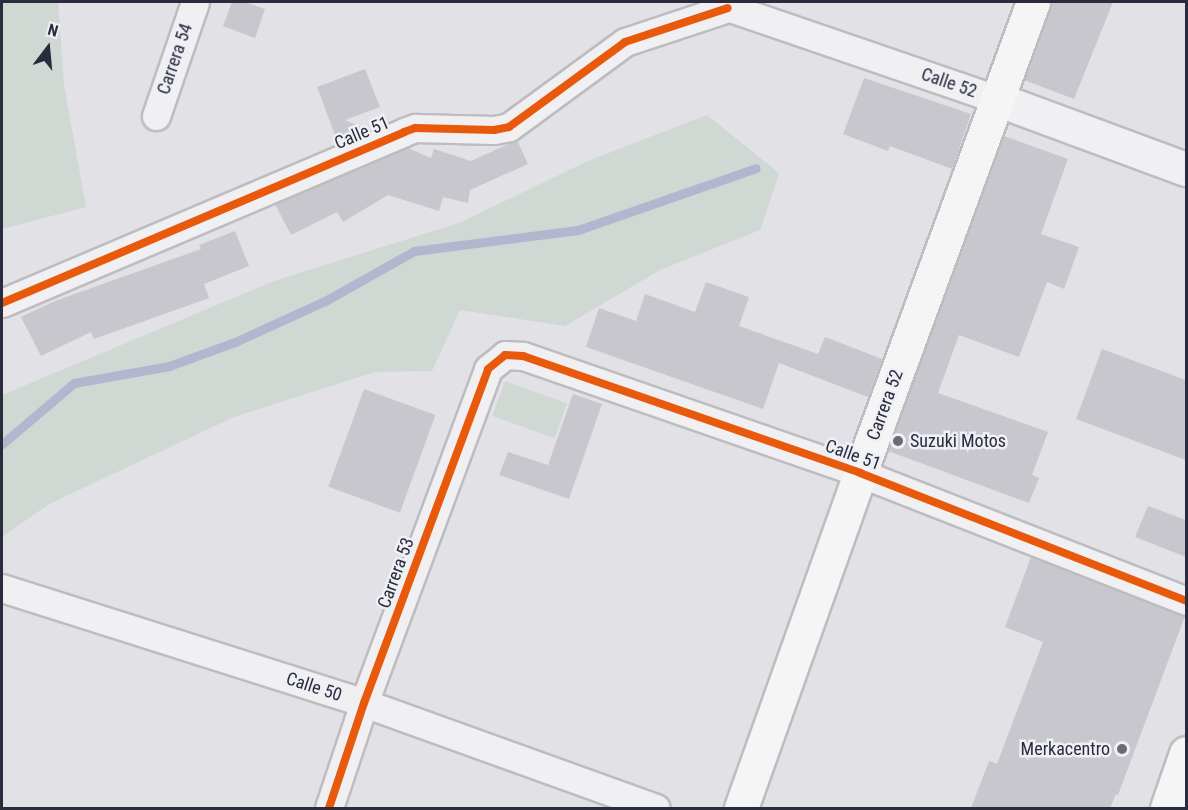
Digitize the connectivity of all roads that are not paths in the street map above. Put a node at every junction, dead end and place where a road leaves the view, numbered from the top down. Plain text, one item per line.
1 (195, 2) edge
2 (1033, 2) edge
3 (719, 5) edge
4 (999, 100) junction
5 (156, 116) dead end
6 (1186, 170) edge
7 (2, 303) edge
8 (505, 355) joint
9 (860, 473) junction
10 (2, 588) edge
11 (1186, 601) edge
12 (364, 702) junction
13 (1186, 753) edge
14 (329, 808) edge
15 (656, 808) edge
16 (741, 808) edge
17 (1167, 808) edge

1 - 5 street, Carrera 54
2 - 4 main road, Carrera 52
3 - 4 street, Calle 52
3 - 7 street, Calle 51
4 - 6 street, Calle 52
4 - 9 main road, Carrera 52
8 - 9 street, Calle 51
8 - 12 street, Carrera 53
9 - 11 street, Calle 51
9 - 16 main road, Carrera 52
10 - 12 street, Calle 50
12 - 14 street, Carrera 53
12 - 15 street, Calle 50
13 - 17 main road

